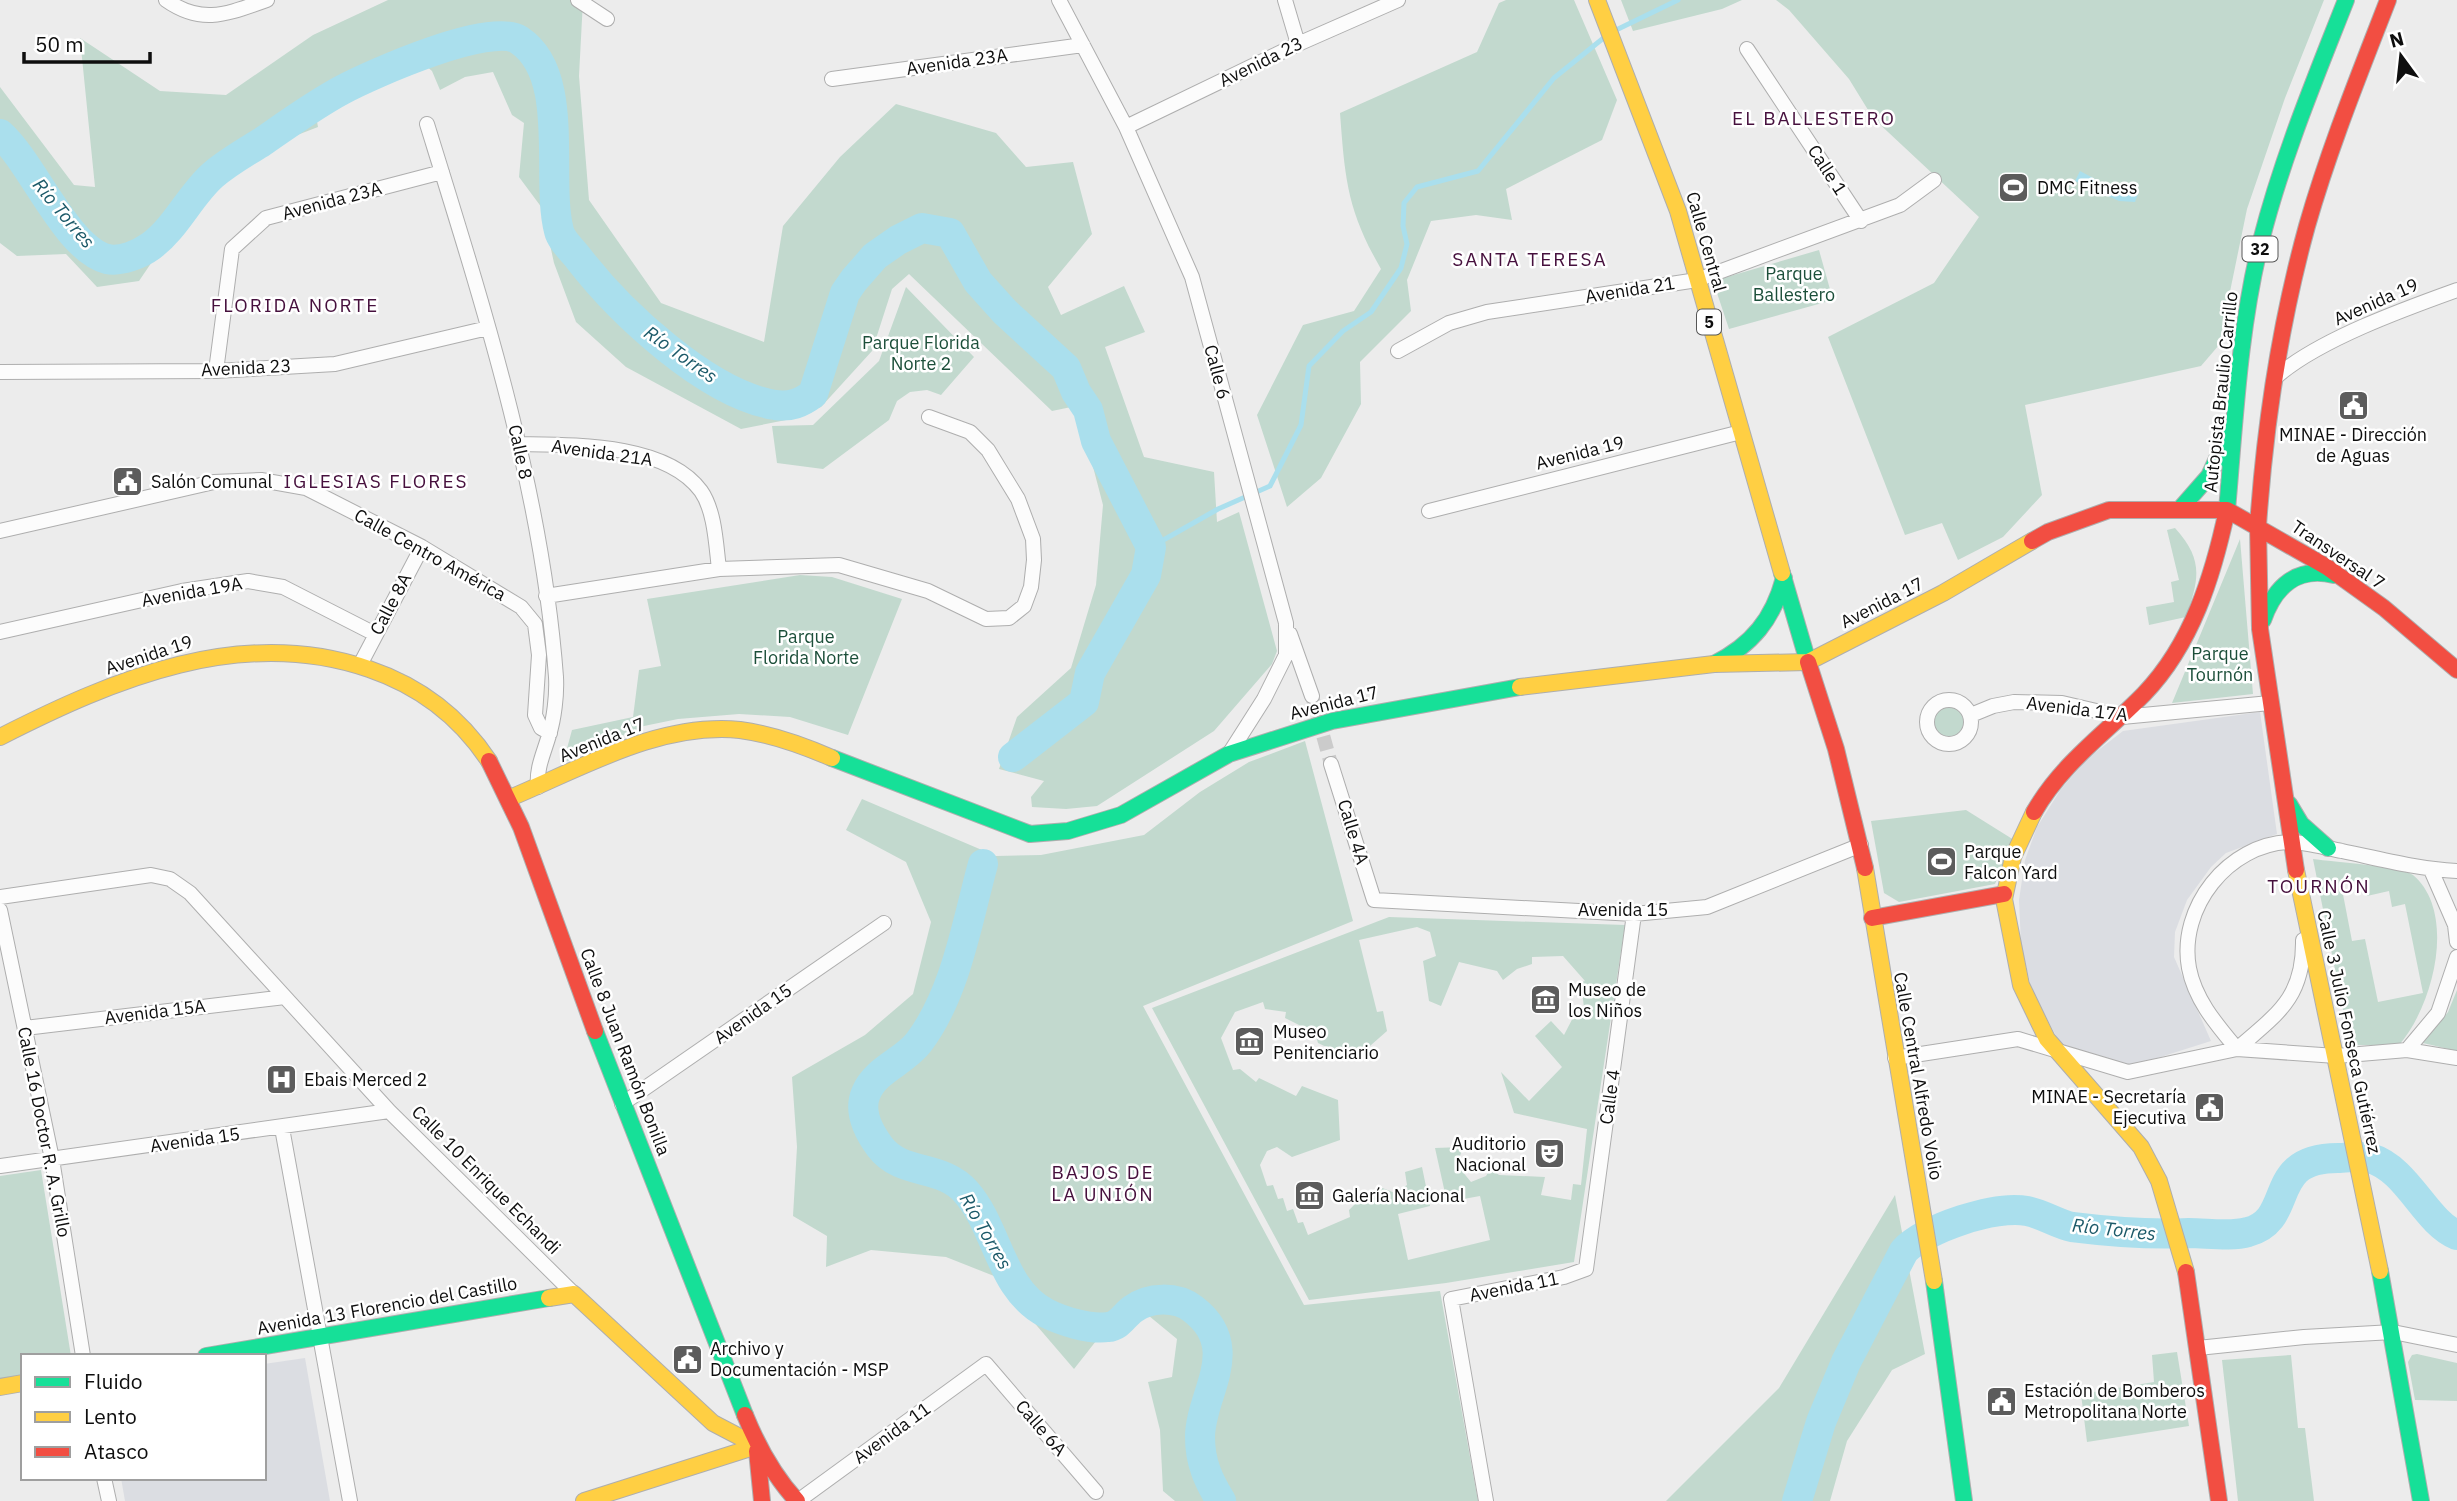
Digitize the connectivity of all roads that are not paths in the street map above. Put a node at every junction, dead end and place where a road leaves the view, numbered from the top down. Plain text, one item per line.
1 (166, 0) edge
2 (267, 0) edge
3 (578, 0) edge
4 (1059, 0) edge
5 (1285, 0) edge
6 (1398, 0) edge
7 (1597, 0) edge
8 (2347, 0) edge
9 (2388, 0) edge
10 (607, 19) dead end
11 (1298, 44) junction
12 (1083, 46) junction
13 (1747, 49) dead end
14 (832, 79) dead end
15 (427, 124) dead end
16 (1126, 127) junction
17 (442, 172) junction
18 (1934, 180) dead end
19 (1861, 221) junction
20 (1697, 280) junction
21 (2457, 290) edge
22 (488, 328) junction
23 (2282, 331) junction
24 (1398, 351) dead end
25 (2312, 353) junction
26 (216, 371) junction
27 (0, 372) edge
28 (2273, 379) junction
29 (929, 416) dead end
30 (2234, 425) junction
31 (1741, 432) junction
32 (519, 444) junction
33 (2181, 509) junction
34 (2227, 510) junction
35 (1429, 511) dead end
36 (2258, 526) junction
37 (0, 531) edge
38 (422, 547) junction
39 (719, 569) junction
40 (2339, 577) junction
41 (1784, 578) junction
42 (546, 596) junction
43 (1286, 623) junction
44 (2260, 629) junction
45 (0, 632) edge
46 (375, 634) junction
47 (1808, 662) junction
48 (361, 663) junction
49 (1714, 664) junction
50 (2457, 670) edge
51 (1312, 696) tunnel mouth
52 (2270, 703) junction
53 (50, 710) junction
54 (1971, 715) dead end
55 (2122, 717) junction
56 (0, 719) edge
57 (550, 733) junction
58 (0, 737) edge
59 (1229, 754) junction
60 (1331, 764) tunnel mouth
61 (538, 787) junction
62 (2283, 791) junction
63 (510, 798) junction
64 (2290, 842) junction
65 (1861, 845) junction
66 (2328, 849) junction
67 (2431, 870) junction
68 (2457, 871) edge
69 (2004, 894) junction
70 (0, 897) edge
71 (1374, 900) joint
72 (2303, 908) junction
73 (0, 910) edge
74 (1634, 914) junction
75 (1872, 918) junction
76 (884, 923) dead end
77 (2457, 942) edge
78 (2457, 957) edge
79 (285, 997) junction
80 (25, 1028) junction
81 (2054, 1048) junction
82 (2237, 1049) junction
83 (2407, 1050) junction
84 (2336, 1056) junction
85 (1895, 1058) junction
86 (2457, 1058) edge
87 (622, 1104) junction
88 (389, 1111) junction
89 (282, 1128) junction
90 (52, 1159) junction
91 (0, 1166) edge
92 (1577, 1273) joint
93 (574, 1294) junction
94 (2393, 1332) junction
95 (320, 1339) junction
96 (2457, 1345) edge
97 (2198, 1348) junction
98 (83, 1354) edge
99 (219, 1354) edge
100 (986, 1364) joint
101 (21, 1383) edge
102 (0, 1387) edge
103 (757, 1446) junction
104 (104, 1480) edge
105 (1096, 1492) dead end
106 (108, 1501) edge
107 (349, 1501) edge
108 (583, 1501) edge
109 (762, 1501) edge
110 (797, 1501) edge
111 (1486, 1501) edge
112 (1964, 1501) edge
113 (2218, 1501) edge
114 (2421, 1501) edge

1 - 2 street
3 - 10 street
4 - 12 street, Calle 6
5 - 11 street
6 - 11 street, Avenida 23
7 - 20 main road, Calle Central / 5
8 - 30 main road, Autopista Braulio Carrillo / 32
9 - 23 main road, 32
11 - 16 street, Avenida 23
12 - 14 street, Avenida 23A
12 - 16 street, Calle 6
13 - 19 street, Calle 1
15 - 17 street, Calle 8
16 - 43 street, Calle 6
17 - 22 street, Calle 8
17 - 26 street, Avenida 23A
18 - 19 street, Avenida 21
19 - 20 street, Avenida 21
20 - 24 street, Avenida 21
20 - 31 main road, Calle Central / 5
21 - 25 street, Avenida 19
22 - 26 street, Avenida 23
22 - 32 street, Calle 8
23 - 25 street
23 - 28 main road, 32
25 - 28 street, Avenida 19
26 - 27 street, Avenida 23
28 - 36 main road, 32
29 - 39 street
30 - 33 main road
30 - 34 main road, Autopista Braulio Carrillo / 32
31 - 35 street, Avenida 19
31 - 41 main road, Calle Central / 5
32 - 39 street, Avenida 21A
32 - 42 street, Calle 8
33 - 34 main road, Transversal 7
33 - 47 main road, Avenida 17
34 - 36 main road, Transversal 7
34 - 55 main road, Autopista Braulio Carrillo
36 - 40 main road, Transversal 7
36 - 44 main road, Calle 3 Julio Fonseca Gutiérrez
37 - 38 street, Calle Centro América
38 - 46 street, Calle 8A
38 - 57 street, Calle Centro América
39 - 42 street
40 - 44 main road
40 - 50 main road, Transversal 7
41 - 47 main road, Calle Central / 5
41 - 49 main road
42 - 57 street, Calle 8
43 - 51 street
43 - 59 street, Calle 6
44 - 52 main road, Calle 3 Julio Fonseca Gutiérrez
45 - 46 street, Avenida 19A
46 - 48 street, Calle 8A
47 - 49 main road, Avenida 17
47 - 65 main road, Calle Central Alfredo Volio
48 - 53 main road, Avenida 19
48 - 63 main road, Calle 8 Juan Ramón Bonilla
49 - 59 main road, Avenida 17
52 - 55 street, Avenida 17A
52 - 62 main road, Calle 3 Julio Fonseca Gutiérrez
53 - 56 main road
53 - 58 main road, Avenida 19
54 - 55 street, Avenida 17A
55 - 69 main road, Autopista Braulio Carrillo
57 - 61 street, Calle 8
59 - 61 main road, Avenida 17
60 - 71 street, Calle 4A
61 - 63 main road, Avenida 17
62 - 64 main road, Calle 3 Julio Fonseca Gutiérrez
62 - 66 main road
63 - 87 main road, Calle 8 Juan Ramón Bonilla
64 - 66 street
64 - 72 main road, Calle 3 Julio Fonseca Gutiérrez
64 - 82 street
65 - 74 street, Avenida 15
65 - 75 main road, Calle Central Alfredo Volio
66 - 67 street
67 - 68 street
67 - 77 street
69 - 75 main road
69 - 81 main road
70 - 79 street, Calle 10 Enrique Echandi
71 - 74 street, Avenida 15
72 - 82 street
72 - 84 main road, Calle 3 Julio Fonseca Gutiérrez
73 - 80 street, Calle 16 Doctor R. A. Grillo
74 - 92 street, Calle 4
75 - 85 main road, Calle Central Alfredo Volio
76 - 87 street, Avenida 15
78 - 83 street
79 - 80 street, Avenida 15A
79 - 88 street, Calle 10 Enrique Echandi
80 - 90 street, Calle 16 Doctor R. A. Grillo
81 - 82 street
81 - 85 street
81 - 97 main road
82 - 84 street
83 - 84 street
83 - 86 street
84 - 94 main road, Calle 3 Julio Fonseca Gutiérrez
85 - 112 main road, Calle Central Alfredo Volio
87 - 103 main road, Calle 8 Juan Ramón Bonilla
88 - 89 street, Avenida 15
88 - 93 street, Calle 10 Enrique Echandi
89 - 90 street, Avenida 15
89 - 95 street
90 - 91 street, Avenida 15
90 - 98 street, Calle 16 Doctor R. A. Grillo
92 - 111 street, Avenida 11
93 - 95 main road, Avenida 13 Florencio del Castillo
93 - 103 main road, Calle 10 Enrique Echandi
94 - 96 street
94 - 97 street
94 - 114 main road, Calle 3 Julio Fonseca Gutiérrez
95 - 99 main road, Avenida 13 Florencio del Castillo
95 - 107 street
97 - 113 main road
100 - 105 street, Calle 6A
100 - 110 street, Avenida 11
101 - 102 main road
103 - 108 main road
103 - 109 main road
103 - 110 main road, Calle 8 Juan Ramón Bonilla
104 - 106 street

